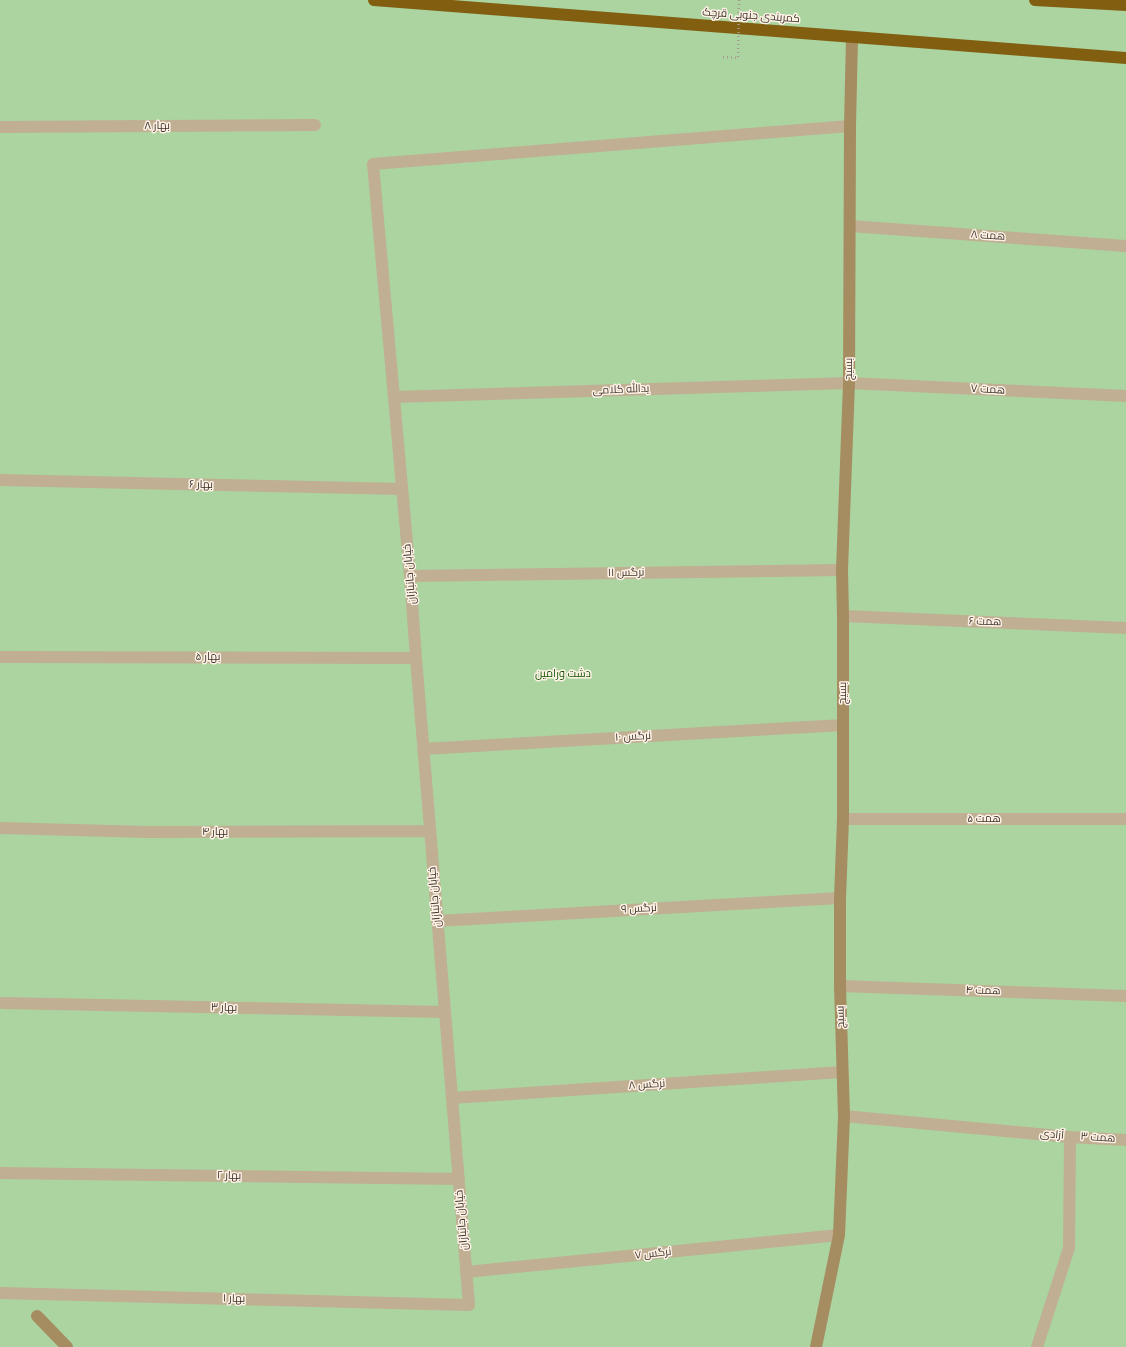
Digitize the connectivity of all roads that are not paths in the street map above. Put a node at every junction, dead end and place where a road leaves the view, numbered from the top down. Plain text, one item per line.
1 (374, 0) edge
2 (1035, 0) edge
3 (1126, 5) edge
4 (852, 37) junction
5 (1126, 58) edge
6 (314, 125) dead end
7 (850, 126) junction
8 (0, 127) edge
9 (850, 226) junction
10 (1126, 246) edge
11 (849, 384) junction
12 (1126, 396) edge
13 (394, 398) junction
14 (0, 480) edge
15 (402, 489) junction
16 (842, 570) junction
17 (410, 576) junction
18 (843, 616) junction
19 (1126, 628) edge
20 (0, 656) edge
21 (416, 658) junction
22 (843, 725) junction
23 (423, 748) junction
24 (843, 819) junction
25 (1126, 819) edge
26 (0, 828) edge
27 (430, 831) junction
28 (840, 898) junction
29 (437, 921) junction
30 (840, 986) junction
31 (1126, 996) edge
32 (3, 1003) dead end
33 (445, 1012) junction
34 (842, 1072) junction
35 (452, 1098) junction
36 (844, 1116) junction
37 (1070, 1136) junction
38 (1126, 1140) edge
39 (0, 1173) edge
40 (459, 1179) junction
41 (839, 1235) junction
42 (466, 1272) junction
43 (0, 1293) edge
44 (469, 1305) joint
45 (37, 1316) dead end
46 (67, 1347) edge
47 (816, 1347) edge
48 (1038, 1347) edge

1 - 4 highway, کمربندی جنوبی قرچک
2 - 3 highway
4 - 5 highway, کمربندی جنوبی قرچک
4 - 7 main road, بسیج
6 - 8 street, بهار ۸
7 - 9 main road, بسیج
7 - 13 street, خیابان جانبازان
9 - 10 street, همت ۸
9 - 11 main road, بسیج
11 - 12 street, همت ۷
11 - 13 street, یدالله کلامی
11 - 16 main road, بسیج
13 - 15 street, خیابان جانبازان
14 - 15 street, بهار ۶
15 - 17 street, خیابان جانبازان
16 - 17 street, نرگس ۱۱
16 - 18 main road, بسیج
17 - 21 street, خیابان جانبازان
18 - 19 street, همت ۶
18 - 22 main road, بسیج
20 - 21 street, بهار ۵
21 - 23 street, خیابان جانبازان
22 - 23 street, نرگس ۱۰
22 - 24 main road, بسیج
23 - 27 street, خیابان جانبازان
24 - 25 street, همت ۵
24 - 28 main road, بسیج
26 - 27 street, بهار ۴
27 - 29 street, خیابان جانبازان
28 - 29 street, نرگس ۹
28 - 30 main road, بسیج
29 - 33 street, خیابان جانبازان
30 - 31 street, همت ۴
30 - 34 main road, بسیج
32 - 33 street, بهار ۳
33 - 35 street, خیابان جانبازان
34 - 35 street, نرگس ۸
34 - 36 main road, بسیج
35 - 40 street, خیابان جانبازان
36 - 37 street, آزادی
36 - 41 main road, بسیج
37 - 38 street, همت ۳
37 - 48 street, آزادی
39 - 40 street, بهار ۲
40 - 42 street, خیابان جانبازان
41 - 42 street, نرگس ۷
41 - 47 main road, بسیج
42 - 44 street, خیابان جانبازان
43 - 44 street, بهار ۱
45 - 46 main road

